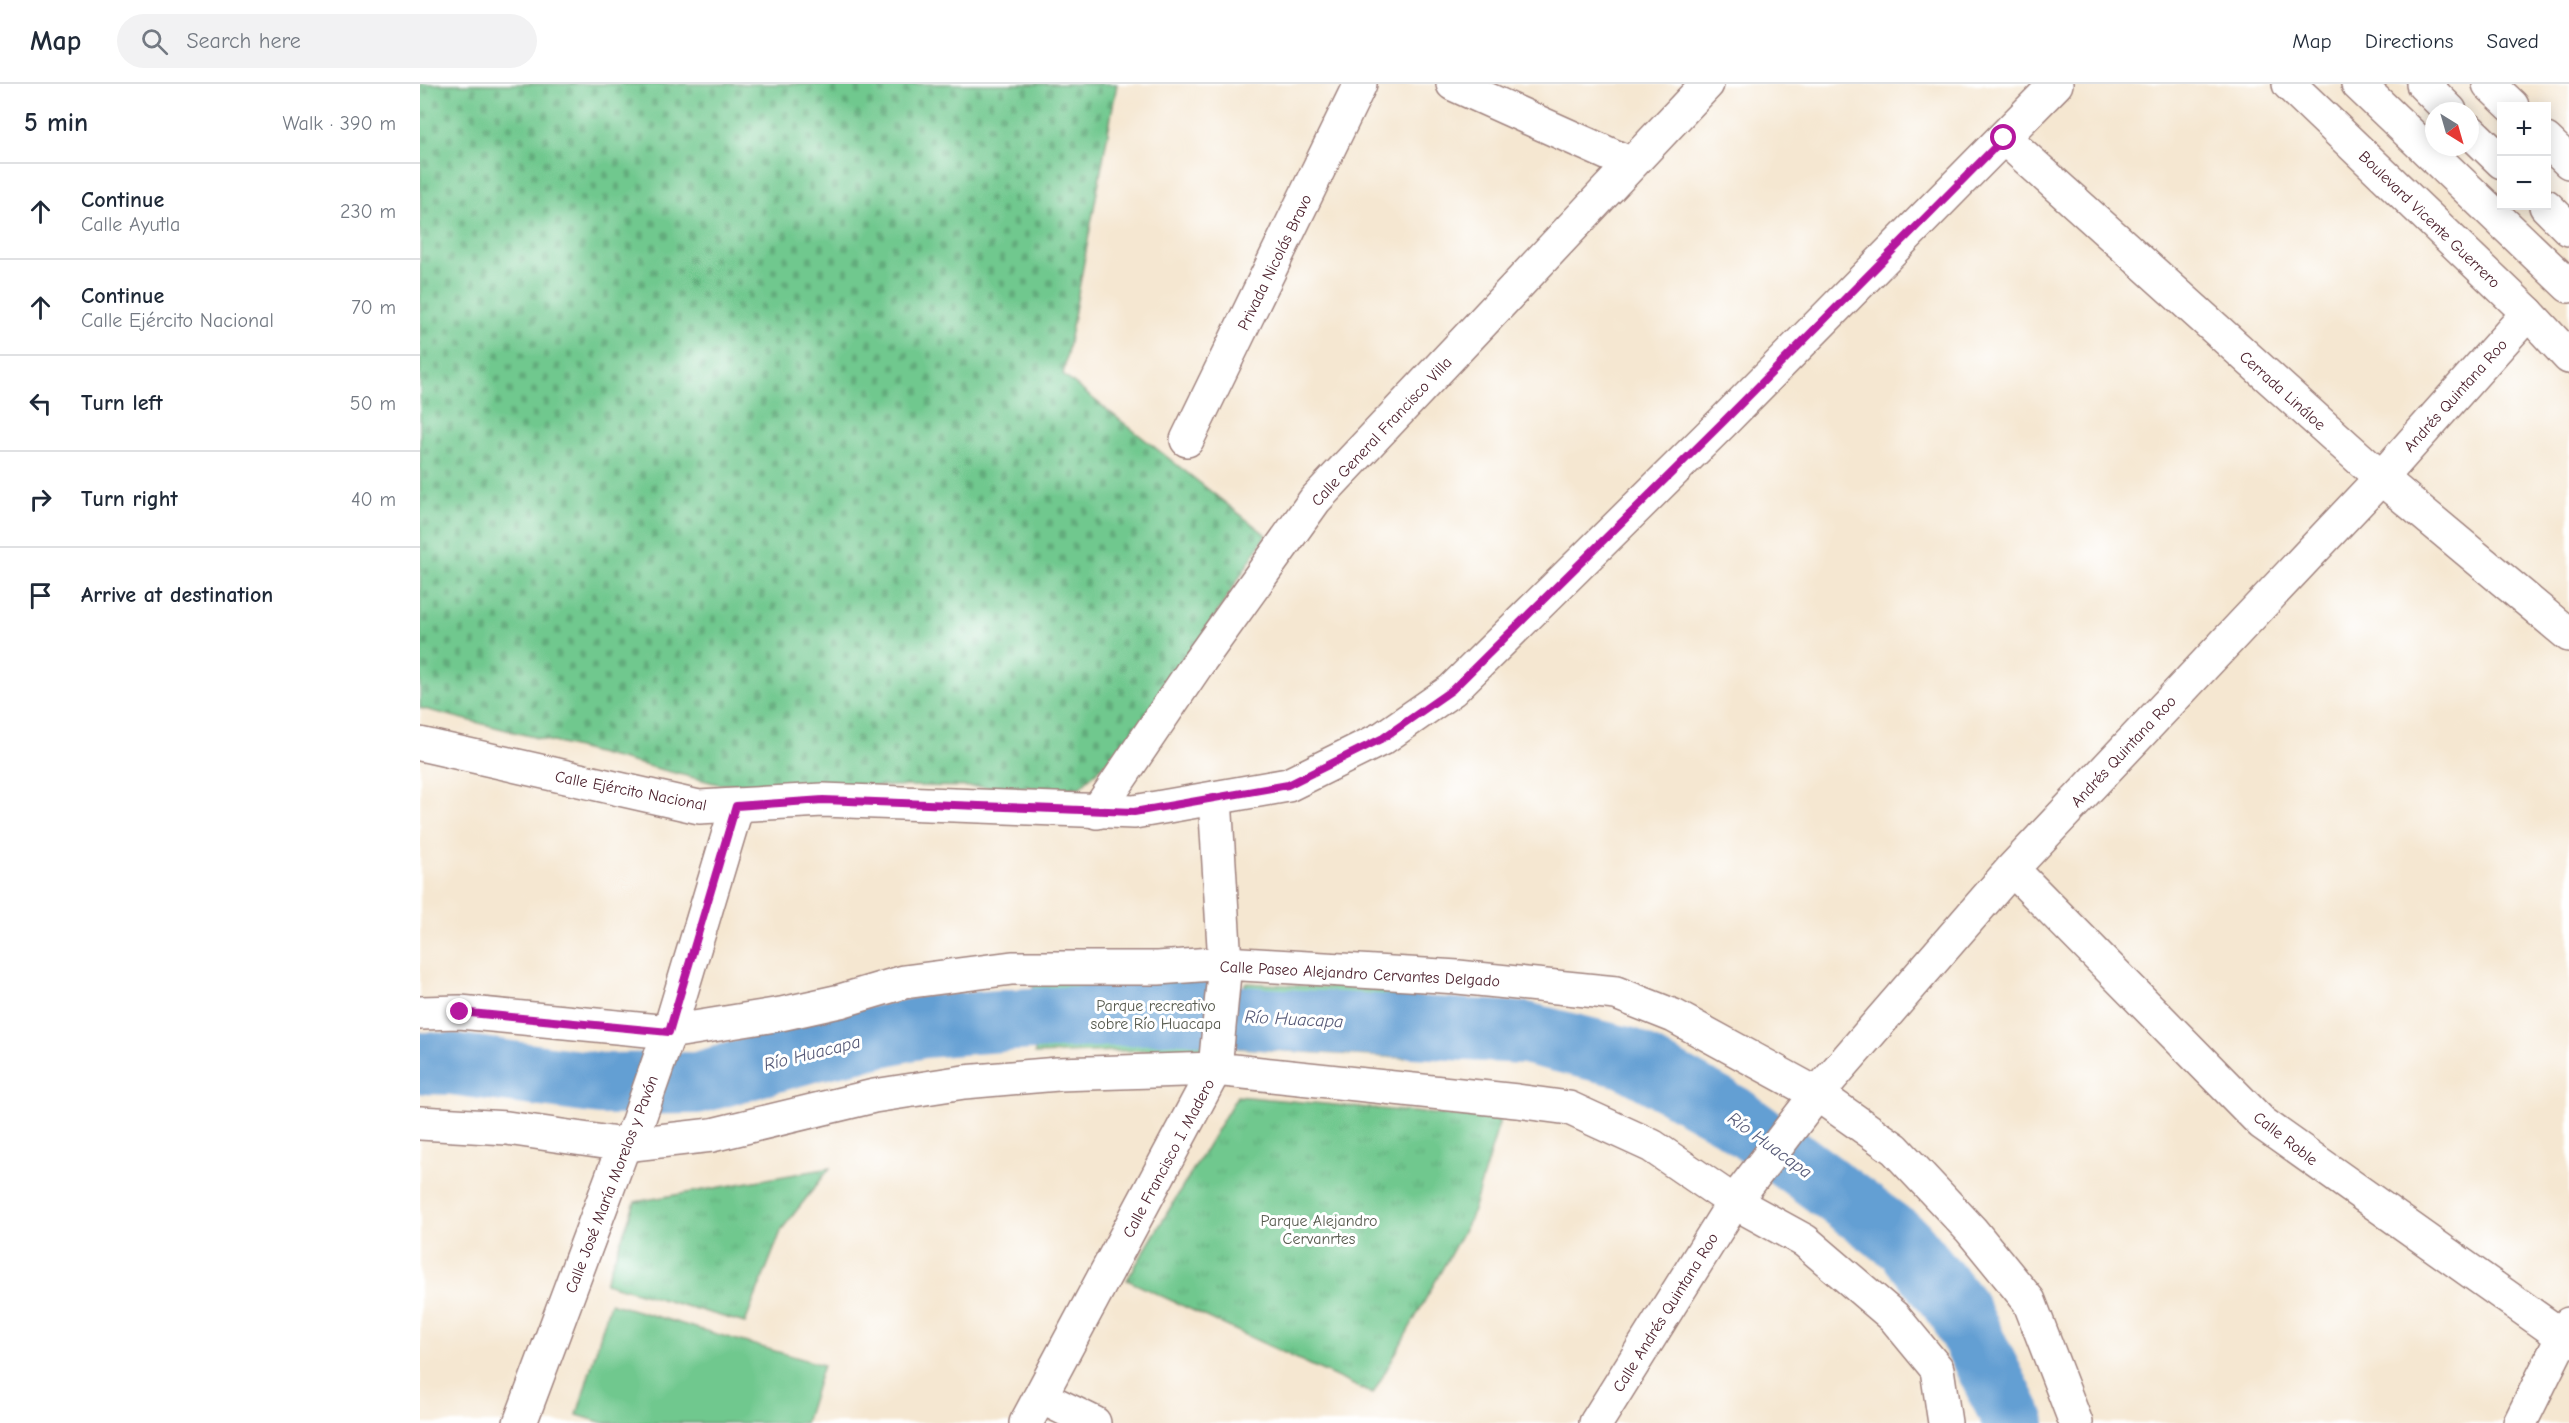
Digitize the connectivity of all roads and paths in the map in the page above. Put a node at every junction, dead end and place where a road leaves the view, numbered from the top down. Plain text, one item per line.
1 (1360, 84) edge
2 (1453, 84) edge
3 (1707, 84) edge
4 (2056, 84) edge
5 (2289, 84) edge
6 (2358, 84) edge
7 (2423, 84) edge
8 (2489, 84) edge
9 (2441, 102) edge
10 (2508, 102) edge
11 (2004, 138) junction
12 (2479, 139) edge
13 (2551, 144) edge
14 (2497, 157) edge
15 (2569, 162) edge
16 (1630, 164) junction
17 (2550, 210) edge
18 (2569, 229) edge
19 (2569, 286) edge
20 (2528, 313) junction
21 (2569, 357) edge
22 (1187, 440) dead end
23 (2380, 478) junction
24 (2569, 634) edge
25 (420, 744) edge
26 (1215, 798) junction
27 (736, 806) junction
28 (1097, 812) junction
29 (2012, 869) junction
30 (1224, 974) junction
31 (420, 1013) edge
32 (666, 1039) junction
33 (1217, 1066) junction
34 (1811, 1101) junction
35 (420, 1123) edge
36 (630, 1137) junction
37 (1740, 1194) junction
38 (2567, 1334) edge
39 (1033, 1410) edge
40 (520, 1423) edge
41 (1094, 1423) edge
42 (1596, 1423) edge
43 (1945, 1423) edge
44 (2076, 1423) edge
45 (2520, 1423) edge

1 - 22 main road, Privada Nicolás Bravo
2 - 16 main road
3 - 16 main road, Calle General Francisco Villa
4 - 11 main road, Calle Ejército Nacional
5 - 20 main road, Boulevard Vicente Guerrero
6 - 19 main road
7 - 9 main road
8 - 10 main road
11 - 23 main road, Cerrada Lináloe
11 - 26 main road, Calle Ejército Nacional
12 - 14 main road
13 - 15 main road
16 - 28 main road, Calle General Francisco Villa
17 - 18 main road
20 - 21 main road, Boulevard Vicente Guerrero
20 - 23 main road, Andrés Quintana Roo
23 - 24 main road, Cerrada Lináloe
23 - 29 main road, Andrés Quintana Roo
25 - 27 main road, Calle Ejército Nacional
26 - 28 main road, Calle Ejército Nacional
26 - 30 main road, Calle Francisco I. Madero
27 - 28 main road, Calle Ejército Nacional
27 - 32 main road, Calle José María Morelos y Pavón
29 - 34 main road, Andrés Quintana Roo
29 - 38 main road, Calle Roble
30 - 32 main road, Calle Paseo Alejandro Cervantes Delgado
30 - 33 main road, Calle Francisco I. Madero
30 - 34 main road, Calle Paseo Alejandro Cervantes Delgado
31 - 32 main road, Calle Paseo Alejandro Cervantes Delgado
32 - 36 main road, Calle José María Morelos y Pavón
33 - 36 main road
33 - 37 main road
33 - 39 main road, Calle Francisco I. Madero
34 - 37 main road, Andrés Quintana Roo
34 - 44 main road, Calle Paseo Alejandro Cervantes Delgado
35 - 36 main road
36 - 40 main road, Calle José María Morelos y Pavón
37 - 42 main road, Calle Andrés Quintana Roo
37 - 43 main road
38 - 45 main road
39 - 41 main road

